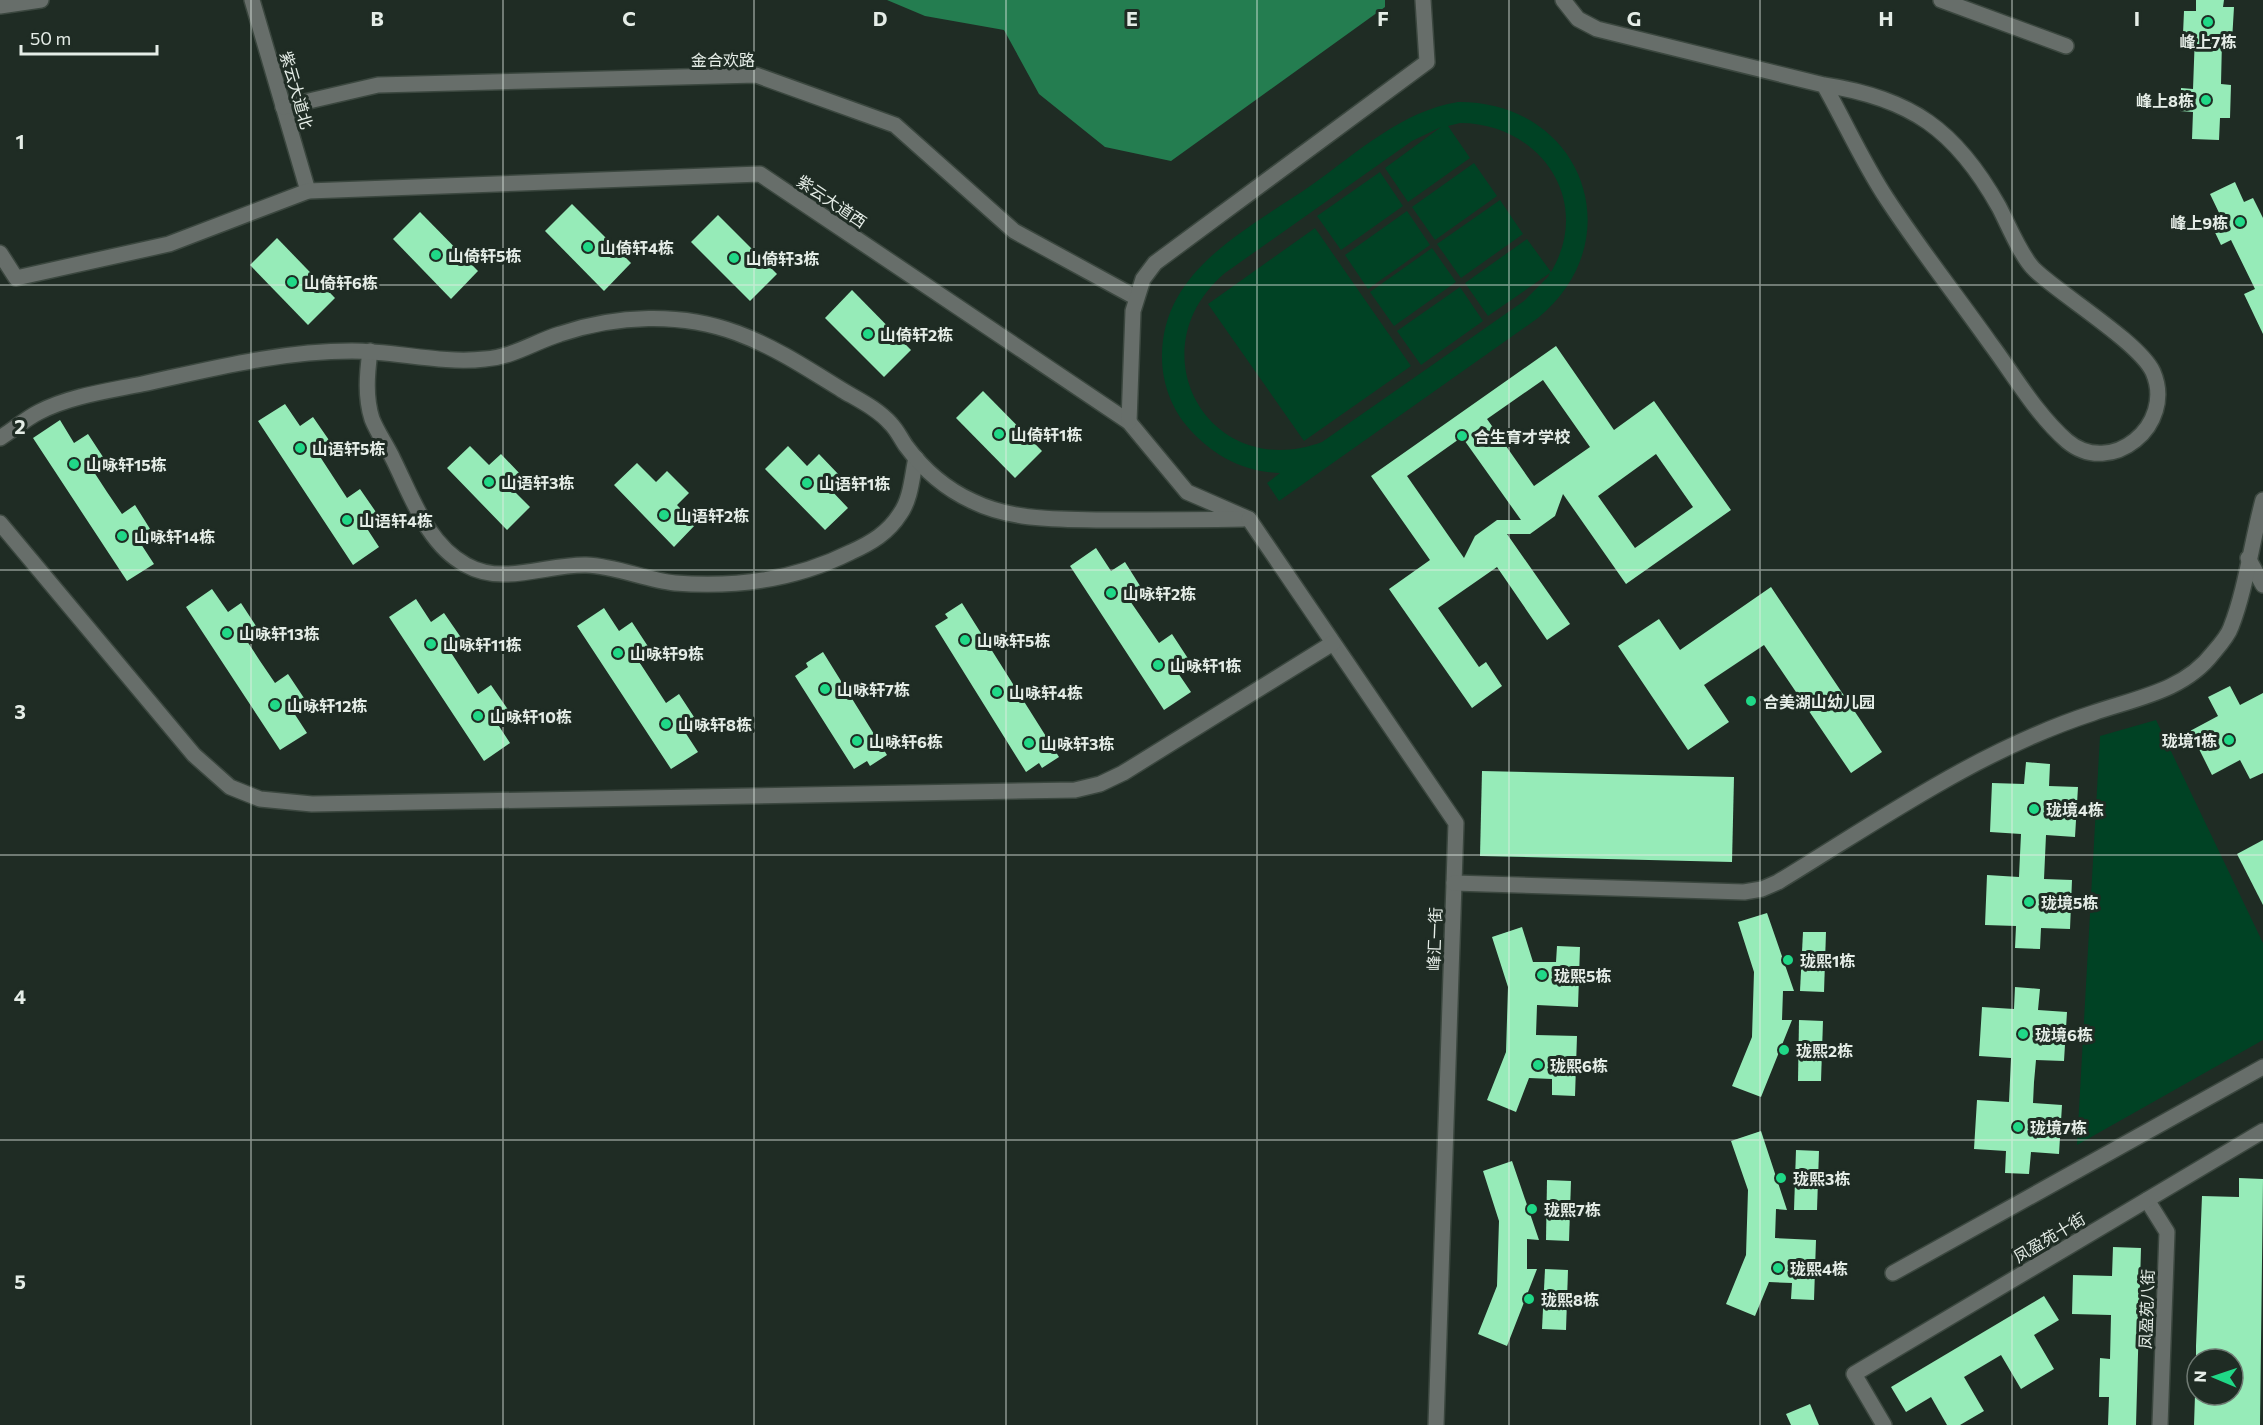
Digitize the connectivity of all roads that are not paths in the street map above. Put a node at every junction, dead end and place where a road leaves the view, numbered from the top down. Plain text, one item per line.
1 (41, 0) edge
2 (252, 0) edge
3 (1423, 0) edge
4 (1563, 0) edge
5 (1941, 0) edge
6 (0, 6) edge
7 (2066, 46) dead end
8 (1824, 85) junction
9 (283, 107) junction
10 (308, 191) junction
11 (0, 253) edge
12 (1135, 297) junction
13 (370, 351) junction
14 (1129, 422) junction
15 (0, 438) edge
16 (916, 458) junction
17 (2263, 500) edge
18 (1249, 519) junction
19 (0, 523) edge
20 (2248, 558) junction
21 (2263, 585) edge
22 (1333, 643) junction
23 (1454, 883) junction
24 (2263, 1067) edge
25 (2263, 1131) edge
26 (2147, 1200) junction
27 (1893, 1273) dead end
28 (1436, 1425) edge
29 (1884, 1425) edge
30 (2160, 1425) edge

1 - 6 street
2 - 9 street, 紫云大道北
3 - 12 street
4 - 8 street
5 - 7 street
8 - 8 street
9 - 10 street, 紫云大道北
9 - 12 street, 金合欢路
10 - 11 street, 紫云大道西
10 - 14 street, 紫云大道西
12 - 14 street
13 - 15 street
13 - 16 street
13 - 16 street
14 - 18 street, 紫云大道西
16 - 18 street
17 - 20 street
18 - 22 street, 峰汇一街
19 - 22 street
20 - 21 street
20 - 23 street
22 - 23 street, 峰汇一街
23 - 28 street, 峰汇一街
24 - 27 street
25 - 26 street, 凤盈苑十街
26 - 29 street, 凤盈苑十街
26 - 30 street, 凤盈苑八街

